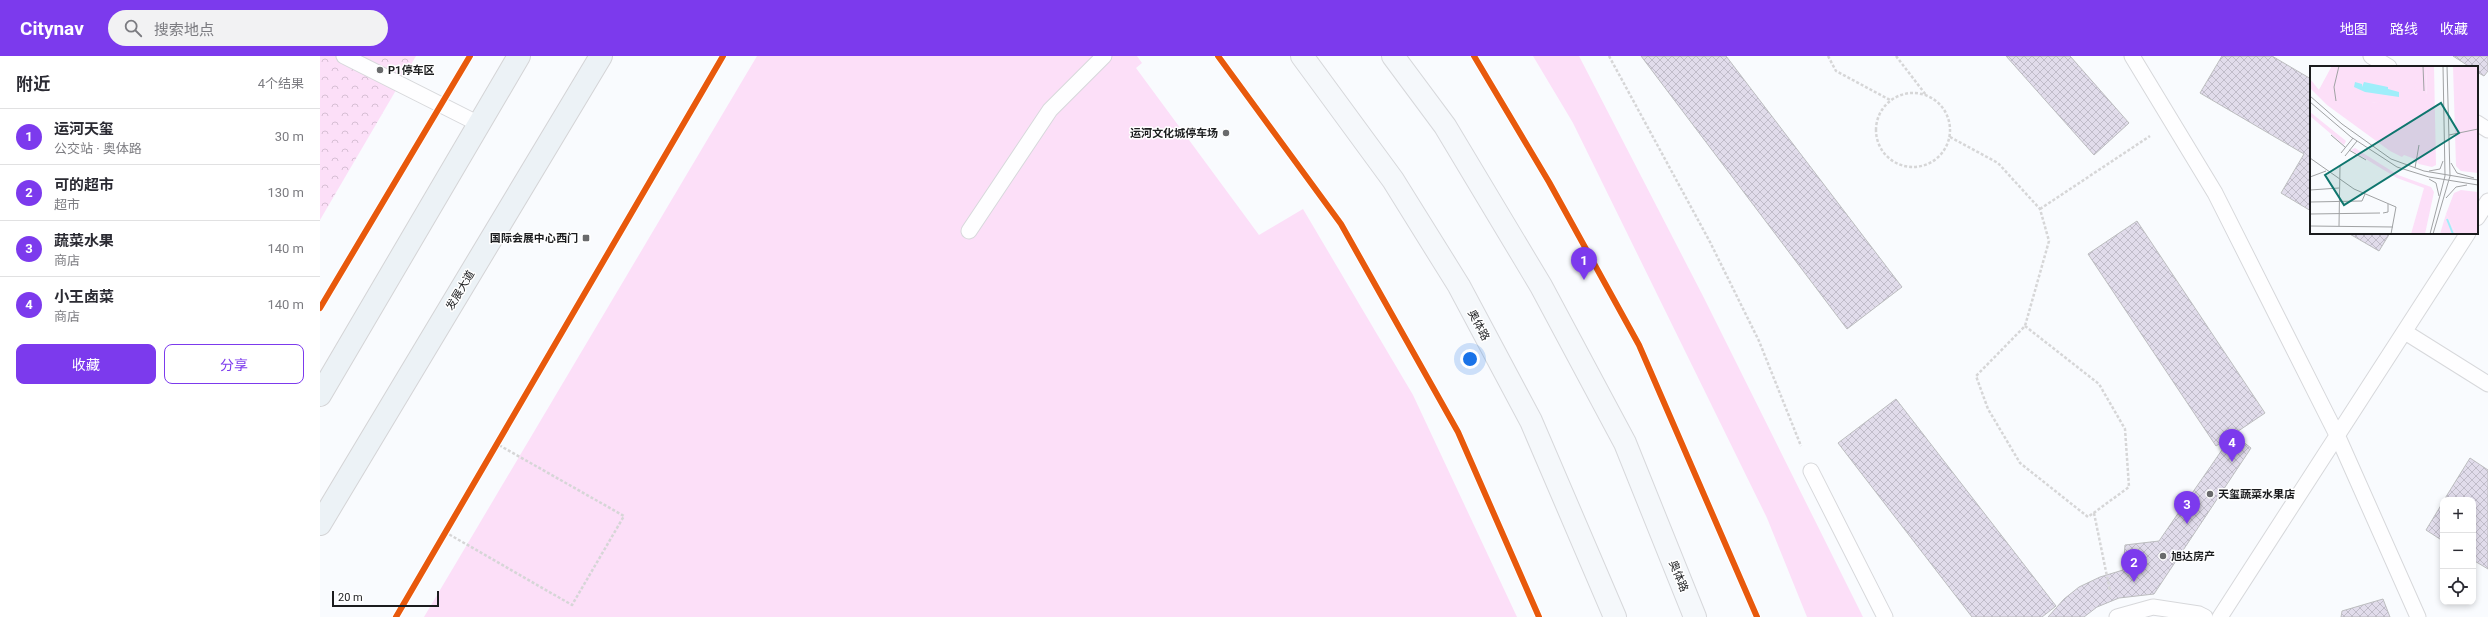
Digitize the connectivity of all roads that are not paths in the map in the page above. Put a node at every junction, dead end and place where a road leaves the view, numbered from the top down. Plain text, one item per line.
1 (344, 56) edge
2 (519, 56) edge
3 (601, 56) edge
4 (1104, 56) edge
5 (1302, 56) edge
6 (1393, 56) edge
7 (2132, 56) edge
8 (2371, 56) edge
9 (2387, 66) edge
10 (479, 124) junction
11 (2478, 124) edge
12 (2488, 130) edge
13 (2488, 201) edge
14 (2478, 216) edge
15 (970, 231) dead end
16 (2467, 234) edge
17 (2405, 332) junction
18 (2488, 384) edge
19 (320, 395) edge
20 (2338, 437) junction
21 (1811, 471) road end
22 (320, 524) edge
23 (1615, 617) edge
24 (1695, 617) edge
25 (1885, 617) edge
26 (2117, 617) edge
27 (2205, 617) edge
28 (2220, 617) edge
29 (2418, 617) edge

1 - 10 lane
2 - 10 main road
3 - 22 main road, 发展大道
4 - 15 lane
5 - 23 main road, 奥体路
6 - 24 main road, 奥体路
7 - 20 lane
8 - 9 lane
10 - 19 main road
11 - 12 lane
13 - 14 lane
16 - 17 lane
17 - 18 lane
17 - 20 lane
20 - 28 lane
20 - 29 lane
21 - 25 lane
26 - 27 lane

